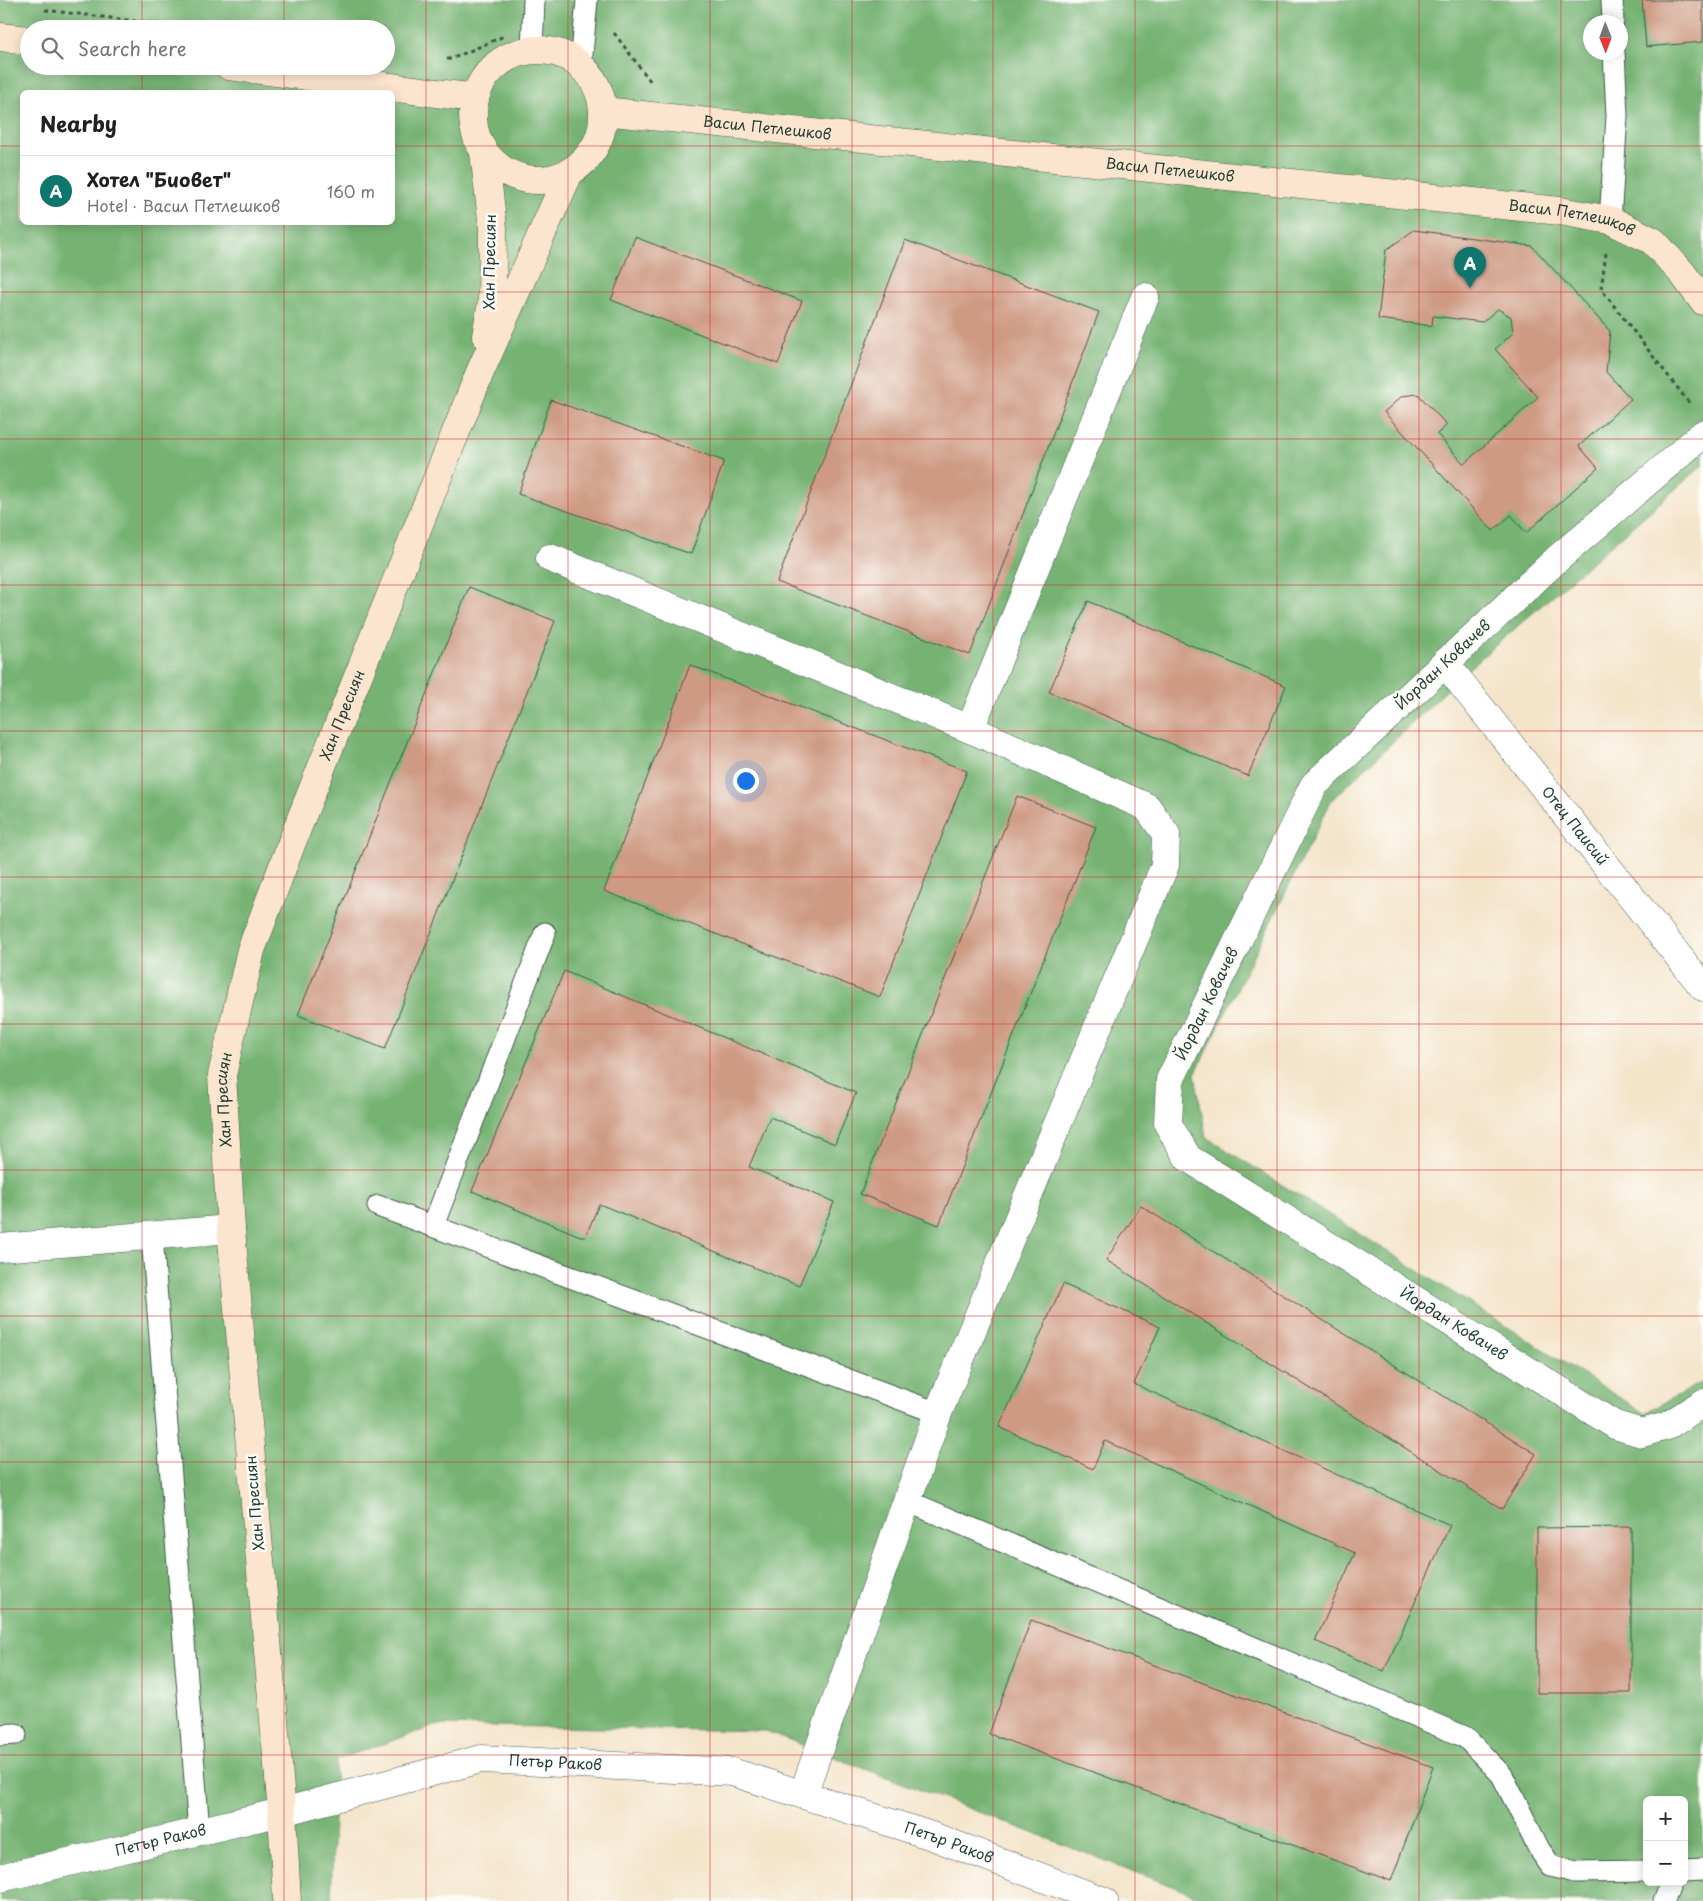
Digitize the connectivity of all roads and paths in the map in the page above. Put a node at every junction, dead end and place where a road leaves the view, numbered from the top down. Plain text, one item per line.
1 (534, 0) edge
2 (587, 0) edge
3 (1612, 0) edge
4 (38, 9) dead end
5 (1613, 15) edge
6 (128, 20) edge
7 (533, 23) junction
8 (584, 29) junction
9 (0, 37) edge
10 (20, 39) edge
11 (532, 50) junction
12 (442, 58) dead end
13 (1614, 60) edge
14 (581, 65) junction
15 (298, 75) edge
16 (655, 88) dead end
17 (475, 98) junction
18 (604, 111) junction
19 (484, 152) junction
20 (568, 173) junction
21 (1610, 220) junction
22 (1144, 297) dead end
23 (1703, 301) edge
24 (480, 372) junction
25 (1691, 405) dead end
26 (1703, 434) edge
27 (550, 558) dead end
28 (1445, 663) junction
29 (970, 729) junction
30 (545, 933) dead end
31 (1703, 988) edge
32 (378, 1206) dead end
33 (433, 1226) junction
34 (231, 1229) junction
35 (152, 1236) junction
36 (0, 1248) edge
37 (1703, 1403) edge
38 (938, 1414) junction
39 (907, 1501) junction
40 (803, 1794) junction
41 (282, 1812) junction
42 (198, 1831) junction
43 (1703, 1870) edge
44 (1643, 1871) edge
45 (1688, 1871) edge
46 (0, 1878) edge
47 (1670, 1886) edge
48 (287, 1901) edge
49 (1104, 1901) edge
50 (1664, 1901) edge

1 - 7 lane
2 - 8 lane
3 - 5 lane
4 - 6 path
7 - 11 lane
7 - 12 path
8 - 14 lane
8 - 16 path
9 - 10 street
11 - 14 street
11 - 17 street
13 - 21 lane
14 - 18 street
15 - 17 street
17 - 19 street
18 - 20 street
18 - 21 street, Васил Петлешков
19 - 20 street
19 - 24 street, Хан Пресиян
20 - 24 street, Хан Пресиян
21 - 23 street, Васил Петлешков
21 - 25 path
22 - 29 street
24 - 34 street, Хан Пресиян
26 - 28 street, Йордан Ковачев
27 - 29 street
28 - 31 street, Отец Паисий
28 - 37 street, Йордан Ковачев
29 - 38 street
30 - 33 lane
32 - 33 lane
33 - 38 lane
34 - 35 street
34 - 41 street, Хан Пресиян
35 - 36 street
35 - 42 lane
38 - 39 street
39 - 40 street
39 - 44 lane
40 - 41 street, Петър Раков
40 - 49 street, Петър Раков
41 - 42 street, Петър Раков
41 - 48 street, Хан Пресиян
42 - 46 street, Петър Раков
43 - 45 lane
47 - 50 lane

